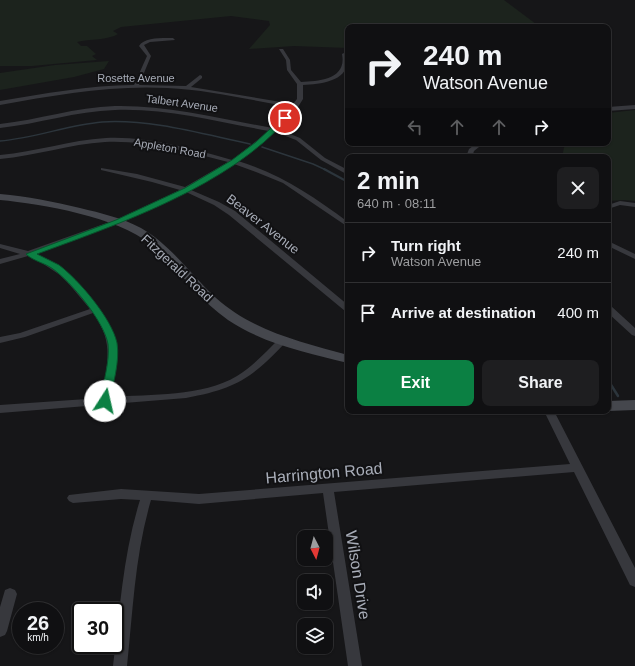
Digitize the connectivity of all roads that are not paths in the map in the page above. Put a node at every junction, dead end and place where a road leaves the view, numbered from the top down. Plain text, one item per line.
1 (173, 39) dead end
2 (281, 50) dead end
3 (344, 54) dead end
4 (200, 77) dead end
5 (300, 84) junction
6 (136, 86) junction
7 (186, 88) junction
8 (0, 103) edge
9 (296, 106) junction
10 (635, 107) edge
11 (611, 109) edge
12 (0, 126) edge
13 (274, 130) junction
14 (477, 146) edge
15 (470, 154) edge
16 (0, 157) edge
17 (234, 162) junction
18 (103, 169) dead end
19 (345, 171) edge
20 (188, 189) junction
21 (0, 197) edge
22 (635, 205) edge
23 (611, 206) edge
24 (119, 221) junction
25 (345, 223) edge
26 (611, 245) edge
27 (0, 246) edge
28 (30, 254) junction
29 (635, 257) edge
30 (0, 262) edge
31 (345, 307) edge
32 (95, 310) junction
33 (611, 311) edge
34 (635, 333) edge
35 (0, 340) edge
36 (282, 341) junction
37 (345, 358) edge
38 (105, 401) junction
39 (635, 405) edge
40 (611, 406) edge
41 (0, 409) edge
42 (551, 414) edge
43 (578, 468) junction
44 (328, 488) junction
45 (147, 495) junction
46 (73, 498) dead end
47 (635, 581) edge
48 (10, 594) dead end
49 (0, 632) edge
50 (120, 666) edge
51 (355, 666) edge

1 - 6 street
2 - 5 street
3 - 5 street
4 - 7 street
5 - 9 street
6 - 7 street, Rosette Avenue
6 - 8 street, Rosette Avenue
7 - 9 street, Rosette Avenue
9 - 13 street
10 - 11 street
12 - 13 street, Talbert Avenue
13 - 17 street
13 - 19 street, Talbert Avenue
14 - 15 street
16 - 17 street, Appleton Road
17 - 20 street
17 - 25 street, Appleton Road
18 - 20 street, Beaver Avenue
20 - 24 street
20 - 31 street, Beaver Avenue
21 - 24 main road, Fitzgerald Road
22 - 23 street
24 - 28 street
24 - 36 main road, Fitzgerald Road
26 - 29 street
27 - 28 street
28 - 30 street
28 - 32 street
32 - 35 street
32 - 38 street
33 - 34 street
36 - 37 main road, Fitzgerald Road
36 - 38 street
38 - 41 street
39 - 40 main road
42 - 43 street
43 - 44 street, Harrington Road
43 - 47 street
44 - 45 street, Harrington Road
44 - 51 street, Wilson Drive
45 - 46 street, Harrington Road
45 - 50 street
48 - 49 street

